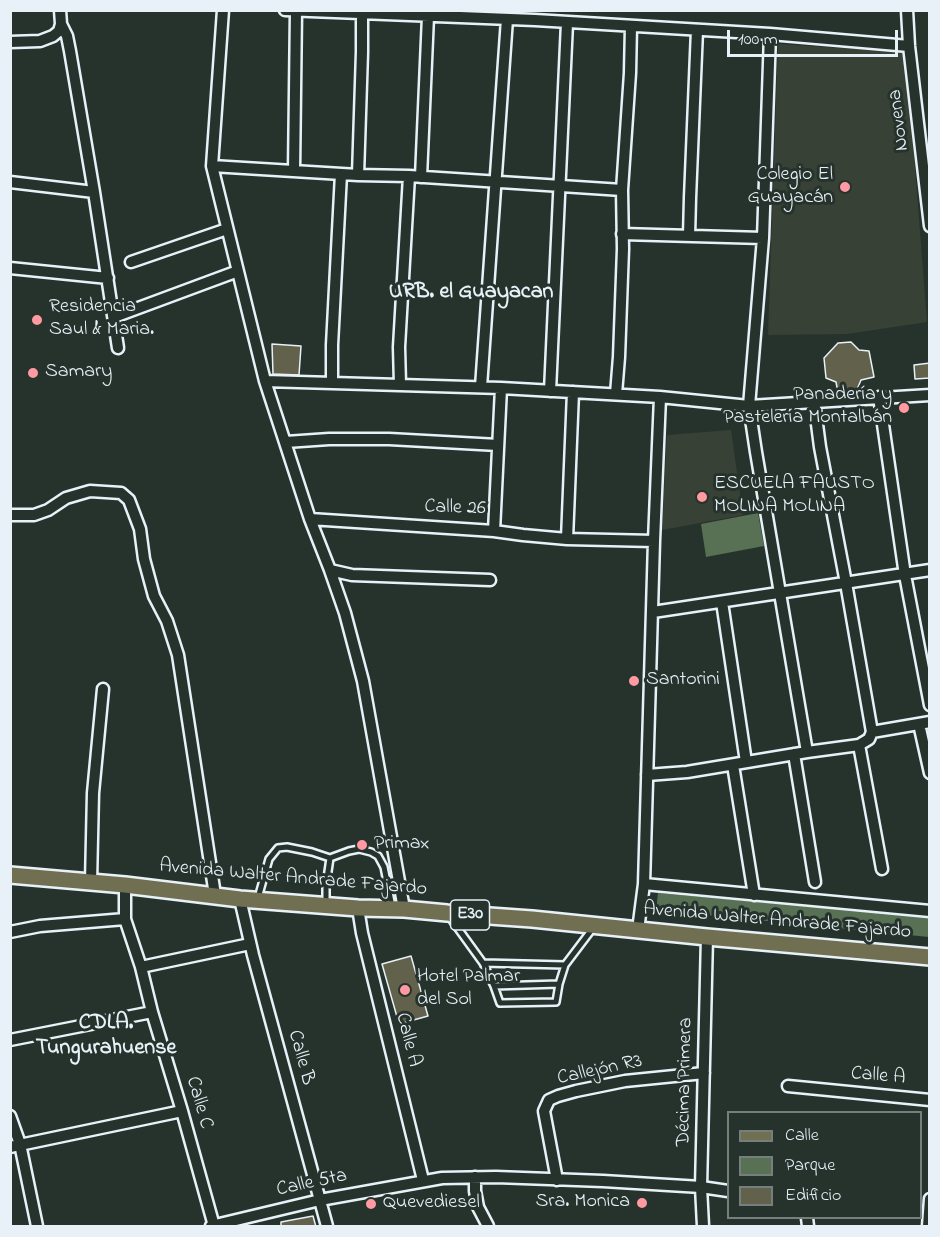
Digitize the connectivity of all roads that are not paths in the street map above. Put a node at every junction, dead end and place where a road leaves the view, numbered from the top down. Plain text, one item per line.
1 (60, 10) edge
2 (223, 10) edge
3 (285, 10) edge
4 (907, 10) edge
5 (296, 11) edge
6 (386, 13) edge
7 (362, 14) junction
8 (535, 15) edge
9 (429, 16) junction
10 (507, 19) junction
11 (567, 23) junction
12 (61, 24) junction
13 (631, 26) junction
14 (697, 30) junction
15 (770, 34) junction
16 (10, 42) edge
17 (909, 46) junction
18 (212, 166) junction
19 (294, 171) junction
20 (341, 174) junction
21 (358, 175) junction
22 (409, 176) junction
23 (421, 177) junction
24 (10, 182) edge
25 (495, 182) junction
26 (558, 186) junction
27 (622, 190) junction
28 (94, 192) junction
29 (928, 194) edge
30 (930, 226) edge
31 (227, 229) junction
32 (622, 234) junction
33 (689, 236) junction
34 (763, 238) junction
35 (131, 262) dead end
36 (10, 268) edge
37 (238, 271) junction
38 (108, 278) junction
39 (114, 317) junction
40 (118, 348) dead end
41 (265, 381) junction
42 (332, 383) junction
43 (400, 385) junction
44 (481, 387) junction
45 (501, 388) junction
46 (550, 391) junction
47 (573, 392) junction
48 (616, 394) junction
49 (930, 395) edge
50 (660, 397) junction
51 (879, 397) junction
52 (814, 401) junction
53 (750, 406) junction
54 (286, 442) junction
55 (498, 445) junction
56 (10, 515) edge
57 (310, 519) junction
58 (494, 531) junction
59 (567, 539) junction
60 (654, 541) junction
61 (330, 570) junction
62 (930, 570) edge
63 (905, 574) junction
64 (490, 580) dead end
65 (846, 583) junction
66 (780, 594) junction
67 (722, 602) junction
68 (653, 612) junction
69 (103, 689) dead end
70 (930, 705) edge
71 (924, 723) edge
72 (872, 732) junction
73 (859, 745) junction
74 (807, 752) junction
75 (794, 754) junction
76 (746, 762) junction
77 (733, 765) junction
78 (930, 773) edge
79 (647, 775) junction
80 (330, 858) junction
81 (882, 869) dead end
82 (10, 875) edge
83 (91, 882) junction
84 (815, 882) dead end
85 (644, 884) junction
86 (125, 885) junction
87 (754, 895) junction
88 (216, 896) junction
89 (240, 899) junction
90 (258, 900) junction
91 (326, 906) junction
92 (358, 908) junction
93 (398, 909) junction
94 (930, 911) edge
95 (447, 913) junction
96 (125, 919) junction
97 (594, 926) junction
98 (638, 930) junction
99 (10, 932) edge
100 (707, 938) junction
101 (250, 944) junction
102 (930, 957) edge
103 (483, 963) junction
104 (565, 965) junction
105 (141, 967) junction
106 (559, 984) junction
107 (494, 986) junction
108 (152, 1012) junction
109 (10, 1040) edge
110 (704, 1073) junction
111 (788, 1086) dead end
112 (930, 1100) edge
113 (182, 1111) junction
114 (10, 1116) edge
115 (15, 1146) edge
116 (475, 1177) junction
117 (423, 1180) junction
118 (557, 1180) junction
119 (701, 1187) junction
120 (727, 1191) edge
121 (930, 1199) edge
122 (320, 1200) junction
123 (926, 1214) edge
124 (212, 1226) edge
125 (37, 1227) edge
126 (327, 1227) edge
127 (488, 1227) edge
128 (703, 1227) edge
129 (928, 1227) edge

1 - 12 street
2 - 18 street
3 - 5 street
4 - 17 street, Novena
5 - 7 street
5 - 19 street
6 - 7 street
6 - 9 street
7 - 21 street
8 - 10 street
8 - 11 street
9 - 10 street
9 - 23 street
10 - 25 street
11 - 13 street
11 - 26 street
12 - 16 street
12 - 28 street
13 - 14 street
13 - 27 street
14 - 15 street
14 - 33 street
15 - 17 street
15 - 34 street
17 - 29 street, Novena
18 - 19 street
18 - 31 street
19 - 20 street
20 - 21 street
20 - 42 street
21 - 22 street
22 - 23 street
22 - 43 street
23 - 25 street
24 - 28 street
25 - 26 street
25 - 44 street
26 - 27 street
26 - 46 street
27 - 32 street
28 - 38 street
29 - 30 street, Novena
31 - 35 street
31 - 37 street
32 - 33 street
32 - 48 street
33 - 34 street
34 - 53 street
36 - 38 street
37 - 39 street
37 - 41 street
38 - 39 street
39 - 40 street
41 - 42 street
41 - 54 street
42 - 43 street
43 - 44 street
44 - 45 street
45 - 46 street
45 - 55 street, Calle 26
46 - 47 street
47 - 48 street
47 - 59 street
48 - 50 street
49 - 51 street
50 - 53 street
50 - 60 street
51 - 52 street
51 - 63 street
52 - 53 street
52 - 65 street
53 - 66 street
54 - 55 street
54 - 57 street
55 - 58 street, Calle 26
56 - 88 street
57 - 58 street, Calle 26
57 - 61 street
58 - 59 street
59 - 60 street
60 - 68 street
61 - 64 street
61 - 93 street
62 - 63 street
63 - 65 street
63 - 70 street
65 - 66 street
65 - 72 street
66 - 67 street
66 - 74 street
67 - 68 street
67 - 76 street
68 - 79 street
69 - 83 street
71 - 72 street
71 - 78 street
72 - 73 street
73 - 74 street
73 - 81 street
74 - 75 street
75 - 76 street
75 - 84 street
76 - 77 street
77 - 79 street
77 - 87 street
79 - 85 street
80 - 90 lane
80 - 91 lane
80 - 93 lane
82 - 83 main road, Avenida Walter Andrade Fajardo / E30
83 - 86 main road, Avenida Walter Andrade Fajardo / E30
85 - 87 street
85 - 98 street
86 - 88 main road, Avenida Walter Andrade Fajardo / E30
86 - 96 street, Calle C
87 - 94 street
88 - 89 main road, Avenida Walter Andrade Fajardo / E30
89 - 90 main road, Avenida Walter Andrade Fajardo / E30
89 - 101 street, Calle B
90 - 91 main road, Avenida Walter Andrade Fajardo / E30
91 - 92 main road, Avenida Walter Andrade Fajardo / E30
92 - 93 main road, Avenida Walter Andrade Fajardo / E30
92 - 117 street, Calle A
93 - 95 main road, Avenida Walter Andrade Fajardo / E30
95 - 97 main road, Avenida Walter Andrade Fajardo / E30
95 - 103 lane
96 - 99 street
96 - 105 street, Calle C
97 - 98 main road, Avenida Walter Andrade Fajardo / E30
97 - 104 lane
98 - 100 main road, Avenida Walter Andrade Fajardo / E30
100 - 102 main road, Avenida Walter Andrade Fajardo / E30
100 - 110 street, Décima Primera
101 - 105 street
101 - 122 street, Calle B
103 - 104 lane
103 - 107 lane
104 - 106 lane
105 - 108 street, Calle C
106 - 107 lane
106 - 107 lane
108 - 109 street
108 - 113 street, Calle C
110 - 118 street, Callejón R3
110 - 119 street, Décima Primera
111 - 112 street, Calle A
113 - 115 street
113 - 124 street, Calle C
114 - 115 street
115 - 125 street
116 - 117 street
116 - 118 street
116 - 127 street
117 - 122 street, Calle 5ta
118 - 119 street
119 - 120 street
119 - 128 street, Décima Primera
121 - 123 street
122 - 124 street, Calle 5ta
122 - 126 street, Calle B
123 - 129 street

